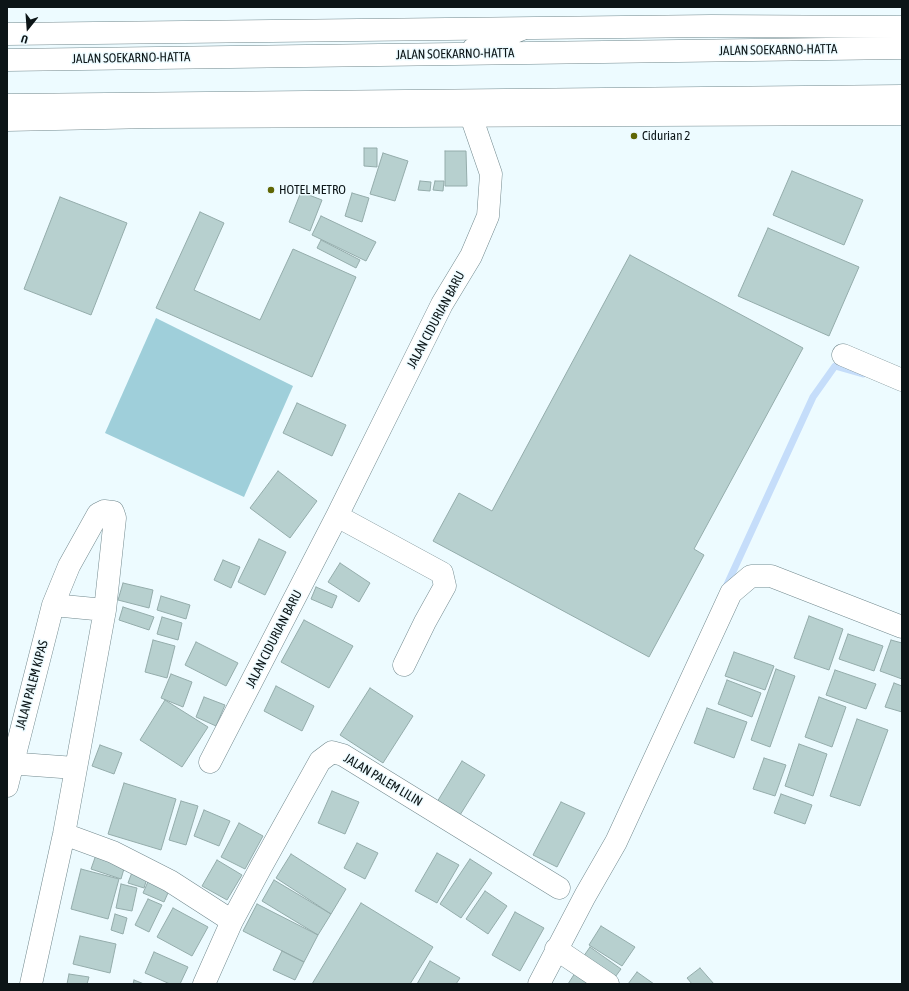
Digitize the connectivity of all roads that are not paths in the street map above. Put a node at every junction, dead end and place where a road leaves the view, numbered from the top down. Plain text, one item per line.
1 (902, 27) edge
2 (522, 29) junction
3 (7, 34) edge
4 (902, 48) edge
5 (460, 54) junction
6 (7, 60) edge
7 (902, 96) edge
8 (902, 114) edge
9 (8, 115) edge
10 (471, 116) junction
11 (843, 355) dead end
12 (902, 380) edge
13 (337, 516) junction
14 (53, 605) junction
15 (105, 610) junction
16 (902, 627) edge
17 (404, 665) dead end
18 (210, 762) dead end
19 (9, 764) edge
20 (75, 768) junction
21 (7, 786) edge
22 (64, 834) junction
23 (559, 888) dead end
24 (232, 921) junction
25 (556, 950) junction
26 (30, 984) edge
27 (204, 984) edge
28 (539, 984) edge
29 (608, 984) edge

1 - 2 main road, JALAN SOEKARNO-HATTA
2 - 3 main road, JALAN SOEKARNO-HATTA
2 - 5 main road
4 - 5 main road, JALAN SOEKARNO-HATTA
5 - 6 main road, JALAN SOEKARNO-HATTA
7 - 9 main road
8 - 10 main road
9 - 10 main road
10 - 13 main road, JALAN CIDURIAN BARU
11 - 12 main road
13 - 17 main road
13 - 18 main road, JALAN CIDURIAN BARU
14 - 15 main road
14 - 15 main road, JALAN PALEM KIPAS
14 - 19 main road, JALAN PALEM KIPAS
15 - 20 main road
16 - 25 main road
19 - 20 main road
19 - 21 main road, JALAN PALEM KIPAS
20 - 22 main road
22 - 24 main road
22 - 26 main road
23 - 24 main road, JALAN PALEM LILIN
24 - 27 main road, JALAN PALEM LILIN
25 - 28 main road
25 - 29 main road

